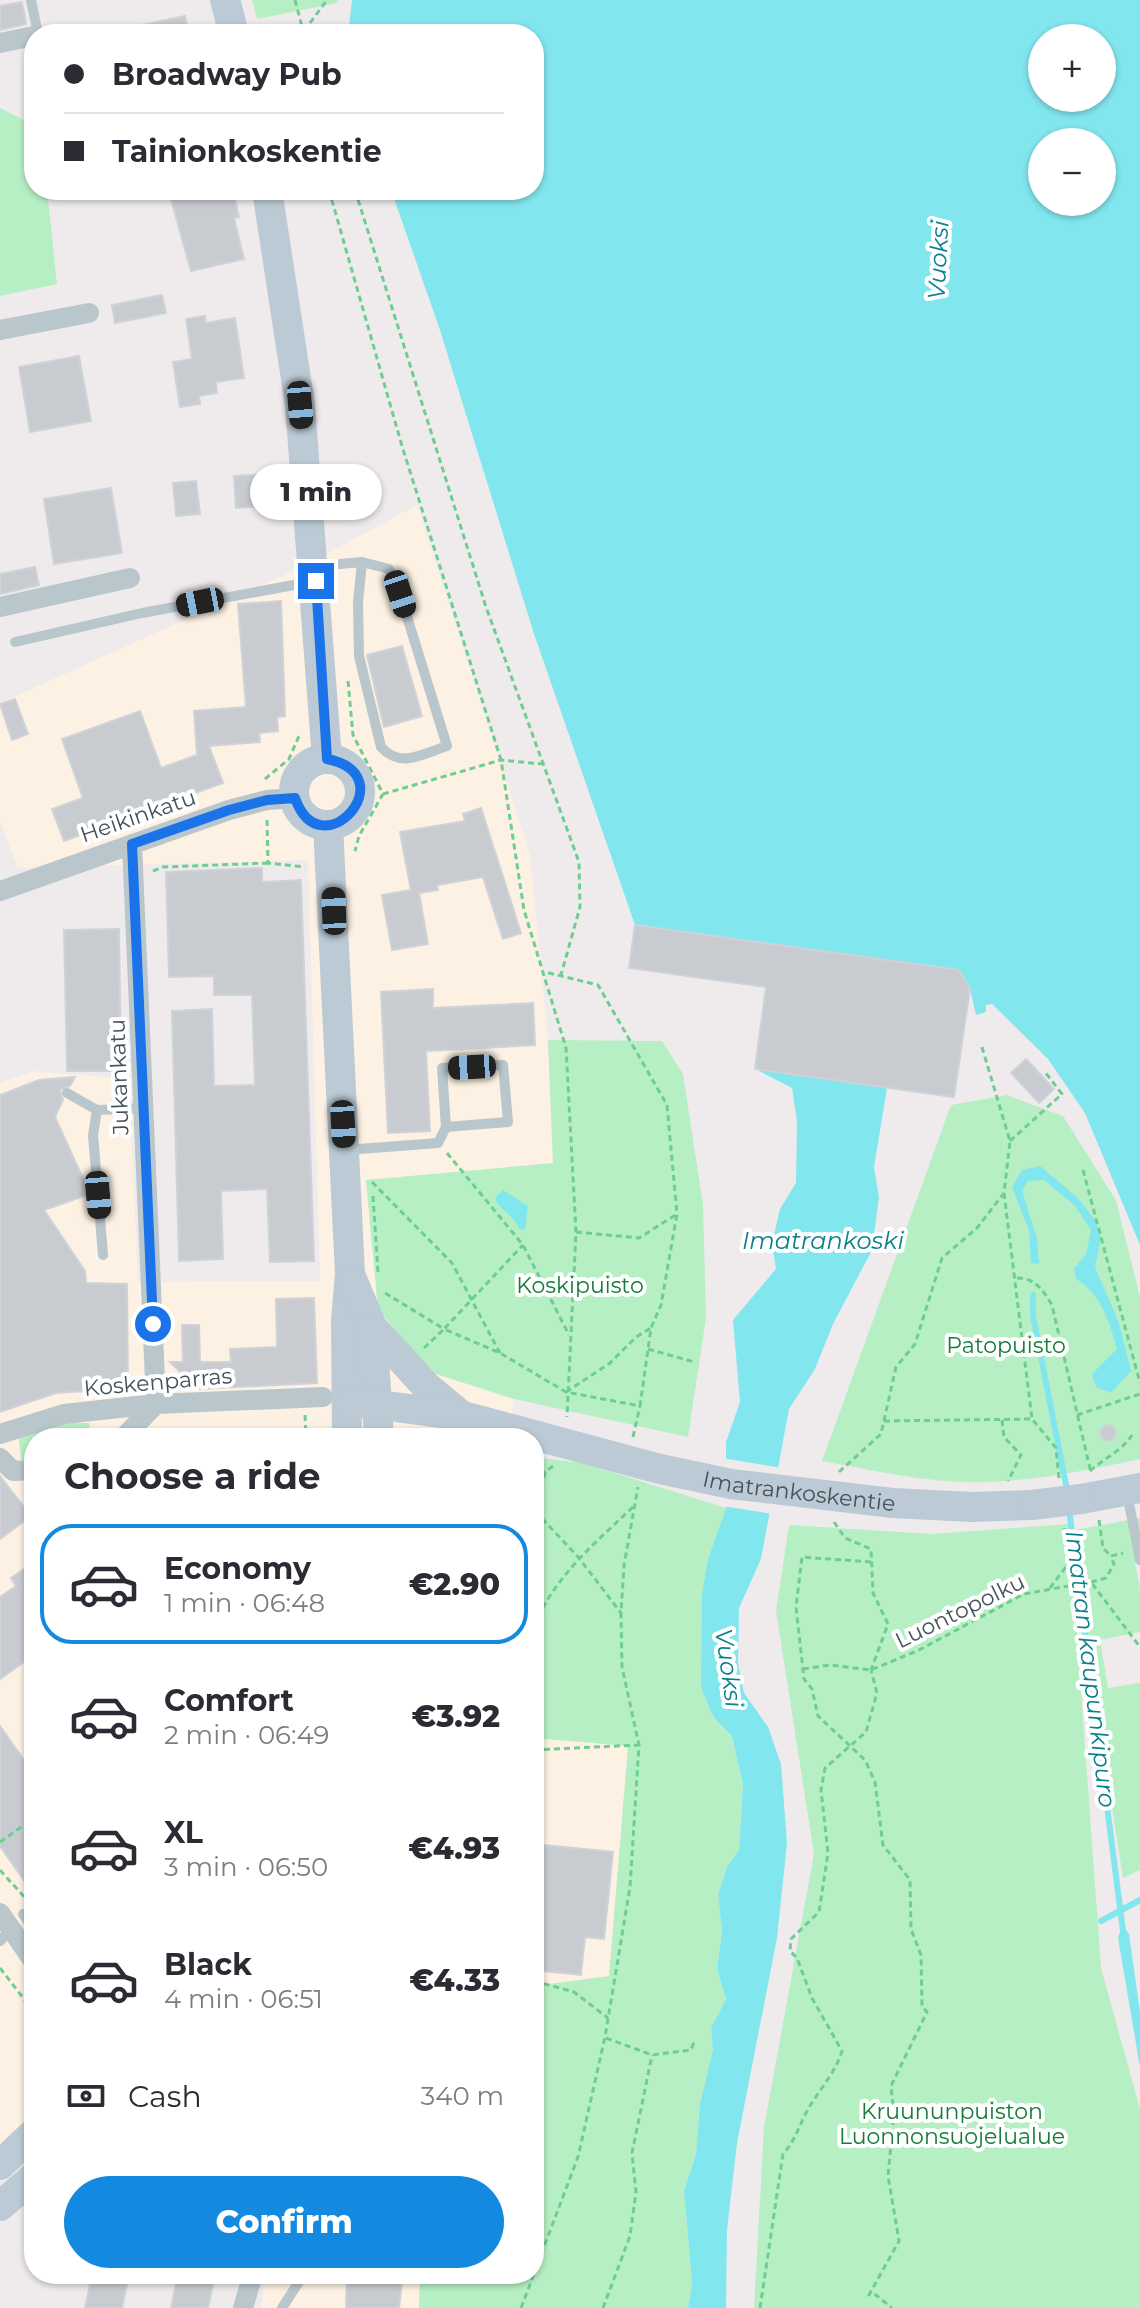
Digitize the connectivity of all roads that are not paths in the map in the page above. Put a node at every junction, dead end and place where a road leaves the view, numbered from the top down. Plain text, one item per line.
1 (31, 0) edge
2 (225, 0) edge
3 (34, 24) edge
4 (231, 24) edge
5 (24, 38) edge
6 (0, 43) edge
7 (269, 200) edge
8 (89, 313) dead end
9 (0, 330) edge
10 (362, 562) junction
11 (315, 574) junction
12 (130, 578) dead end
13 (0, 607) edge
14 (15, 642) dead end
15 (327, 759) junction
16 (275, 793) junction
17 (328, 825) junction
18 (132, 844) junction
19 (0, 891) edge
20 (67, 1093) dead end
21 (144, 1108) junction
22 (97, 1110) junction
23 (446, 1127) junction
24 (356, 1149) junction
25 (103, 1255) dead end
26 (364, 1274) junction
27 (372, 1327) junction
28 (336, 1399) junction
29 (156, 1404) junction
30 (379, 1404) junction
31 (463, 1416) junction
32 (133, 1428) edge
33 (344, 1428) edge
34 (379, 1428) edge
35 (514, 1428) edge
36 (0, 1434) edge
37 (544, 1435) edge
38 (0, 1458) edge
39 (24, 1470) edge
40 (1133, 1489) edge
41 (1139, 1555) edge
42 (9, 1924) edge
43 (24, 1947) edge
44 (24, 2142) edge
45 (0, 2165) edge
46 (24, 2186) edge
47 (0, 2206) edge
48 (250, 2284) edge
49 (298, 2284) edge
50 (243, 2308) edge
51 (282, 2308) edge

1 - 3 lane
2 - 4 main road
5 - 6 street
7 - 11 main road
8 - 9 street
10 - 10 lane
10 - 11 lane
11 - 14 lane
11 - 15 main road
12 - 13 street
15 - 16 main road
15 - 17 main road
16 - 17 main road
16 - 18 street, Heikinkatu
17 - 24 main road
18 - 19 street, Heikinkatu
18 - 21 street, Jukankatu
20 - 22 lane
21 - 22 lane
21 - 29 street, Jukankatu
22 - 25 lane
23 - 23 lane
23 - 24 lane
24 - 26 main road
26 - 27 main road
26 - 28 main road
27 - 30 main road
27 - 31 main road, Imatrankoskentie
28 - 29 street, Koskenparras
28 - 30 main road, Imatrankoskentie
28 - 33 main road
29 - 32 street
29 - 36 street, Koskenparras
30 - 31 main road, Imatrankoskentie
30 - 34 main road
31 - 35 main road, Imatrankoskentie, bridge
37 - 40 main road, Imatrankoskentie, bridge
38 - 39 street
40 - 41 lane
42 - 43 street
44 - 45 main road
46 - 47 main road
48 - 50 street
49 - 51 lane

